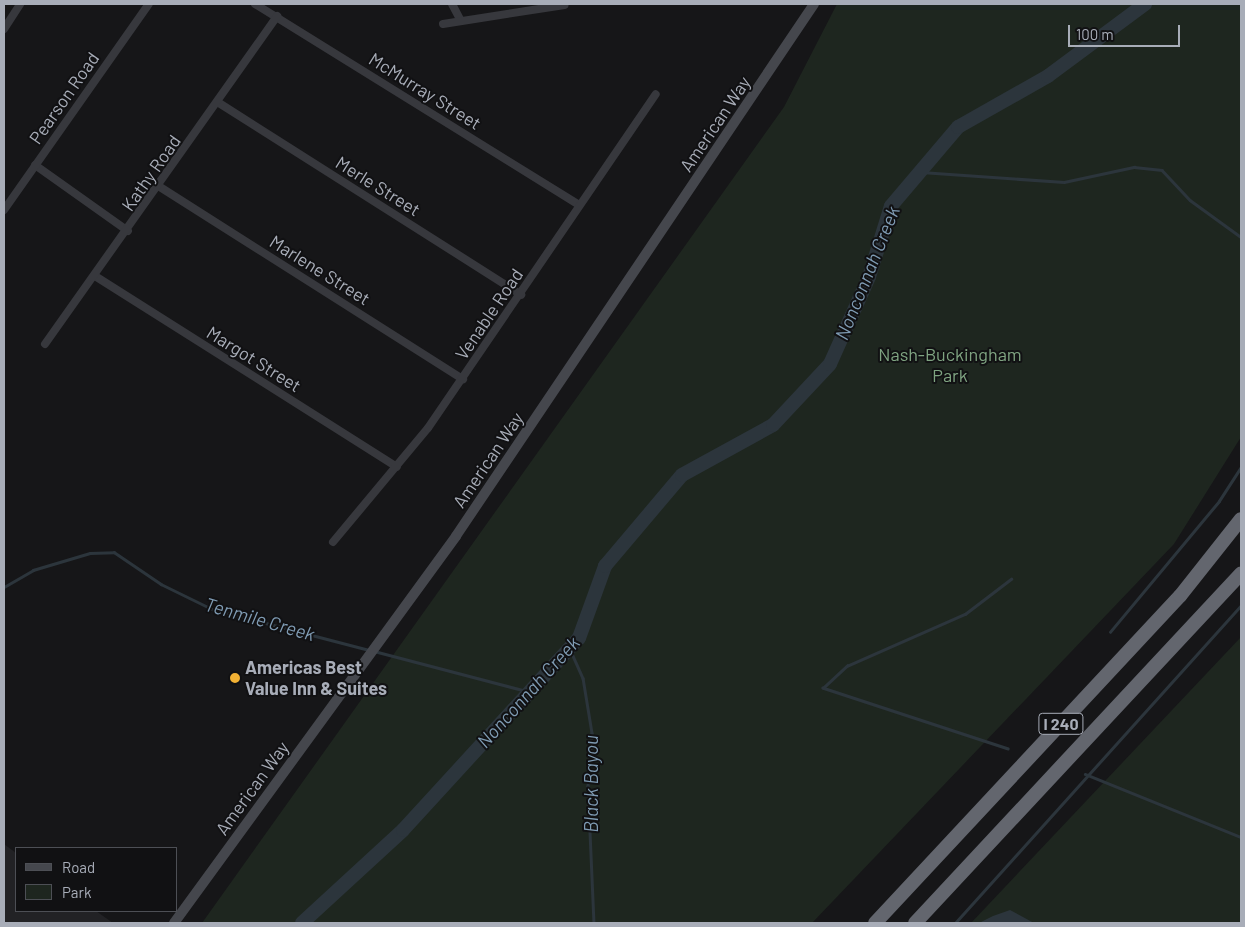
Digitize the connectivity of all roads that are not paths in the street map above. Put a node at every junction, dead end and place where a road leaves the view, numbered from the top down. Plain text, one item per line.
1 (20, 4) edge
2 (149, 4) edge
3 (255, 4) edge
4 (452, 4) edge
5 (814, 4) edge
6 (560, 5) edge
7 (277, 16) junction
8 (461, 21) junction
9 (443, 24) dead end
10 (4, 28) edge
11 (656, 94) dead end
12 (219, 102) junction
13 (35, 165) junction
14 (160, 187) junction
15 (579, 205) junction
16 (4, 210) edge
17 (128, 232) junction
18 (95, 276) junction
19 (521, 295) junction
20 (46, 344) dead end
21 (463, 379) junction
22 (397, 467) junction
23 (1241, 519) edge
24 (333, 542) dead end
25 (1241, 574) edge
26 (174, 923) edge
27 (875, 923) edge
28 (914, 923) edge

1 - 10 street
2 - 13 street, Pearson Road
3 - 7 street, McMurray Street
4 - 8 street
5 - 26 main road, American Way
6 - 8 street
7 - 12 street, Kathy Road
7 - 15 street, McMurray Street
8 - 9 street
11 - 15 street, Venable Road
12 - 14 street, Kathy Road
12 - 19 street, Merle Street
13 - 16 street, Pearson Road
13 - 17 street
14 - 17 street, Kathy Road
14 - 21 street, Marlene Street
15 - 19 street, Venable Road
17 - 18 street, Kathy Road
18 - 20 street, Kathy Road
18 - 22 street, Margot Street
19 - 21 street, Venable Road
21 - 22 street, Venable Road
22 - 24 street, Venable Road
23 - 27 highway, I 240
25 - 28 highway, I 240

